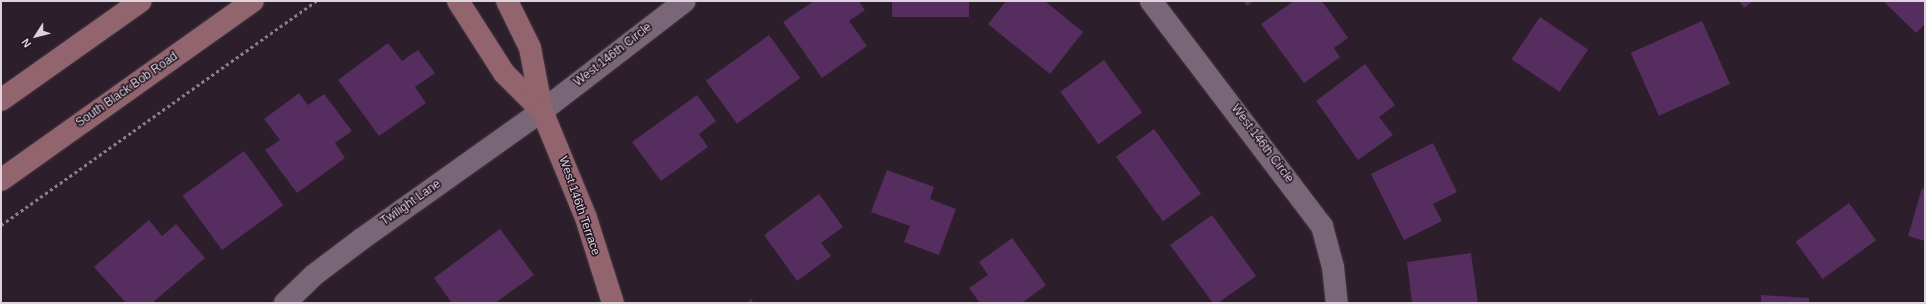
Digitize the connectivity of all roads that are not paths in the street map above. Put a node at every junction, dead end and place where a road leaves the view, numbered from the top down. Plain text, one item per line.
1 (141, 1) edge
2 (253, 1) edge
3 (458, 1) edge
4 (507, 1) edge
5 (685, 1) edge
6 (1151, 1) edge
7 (1, 100) edge
8 (542, 111) junction
9 (1, 180) edge
10 (285, 303) edge
11 (613, 303) edge
12 (1337, 303) edge

1 - 7 main road
2 - 9 main road, South Black Bob Road
3 - 8 main road, West 146th Terrace
4 - 8 main road, West 146th Terrace
5 - 8 street, West 146th Circle
6 - 12 street, West 146th Circle
8 - 10 street, Twilight Lane
8 - 11 main road, West 146th Terrace

